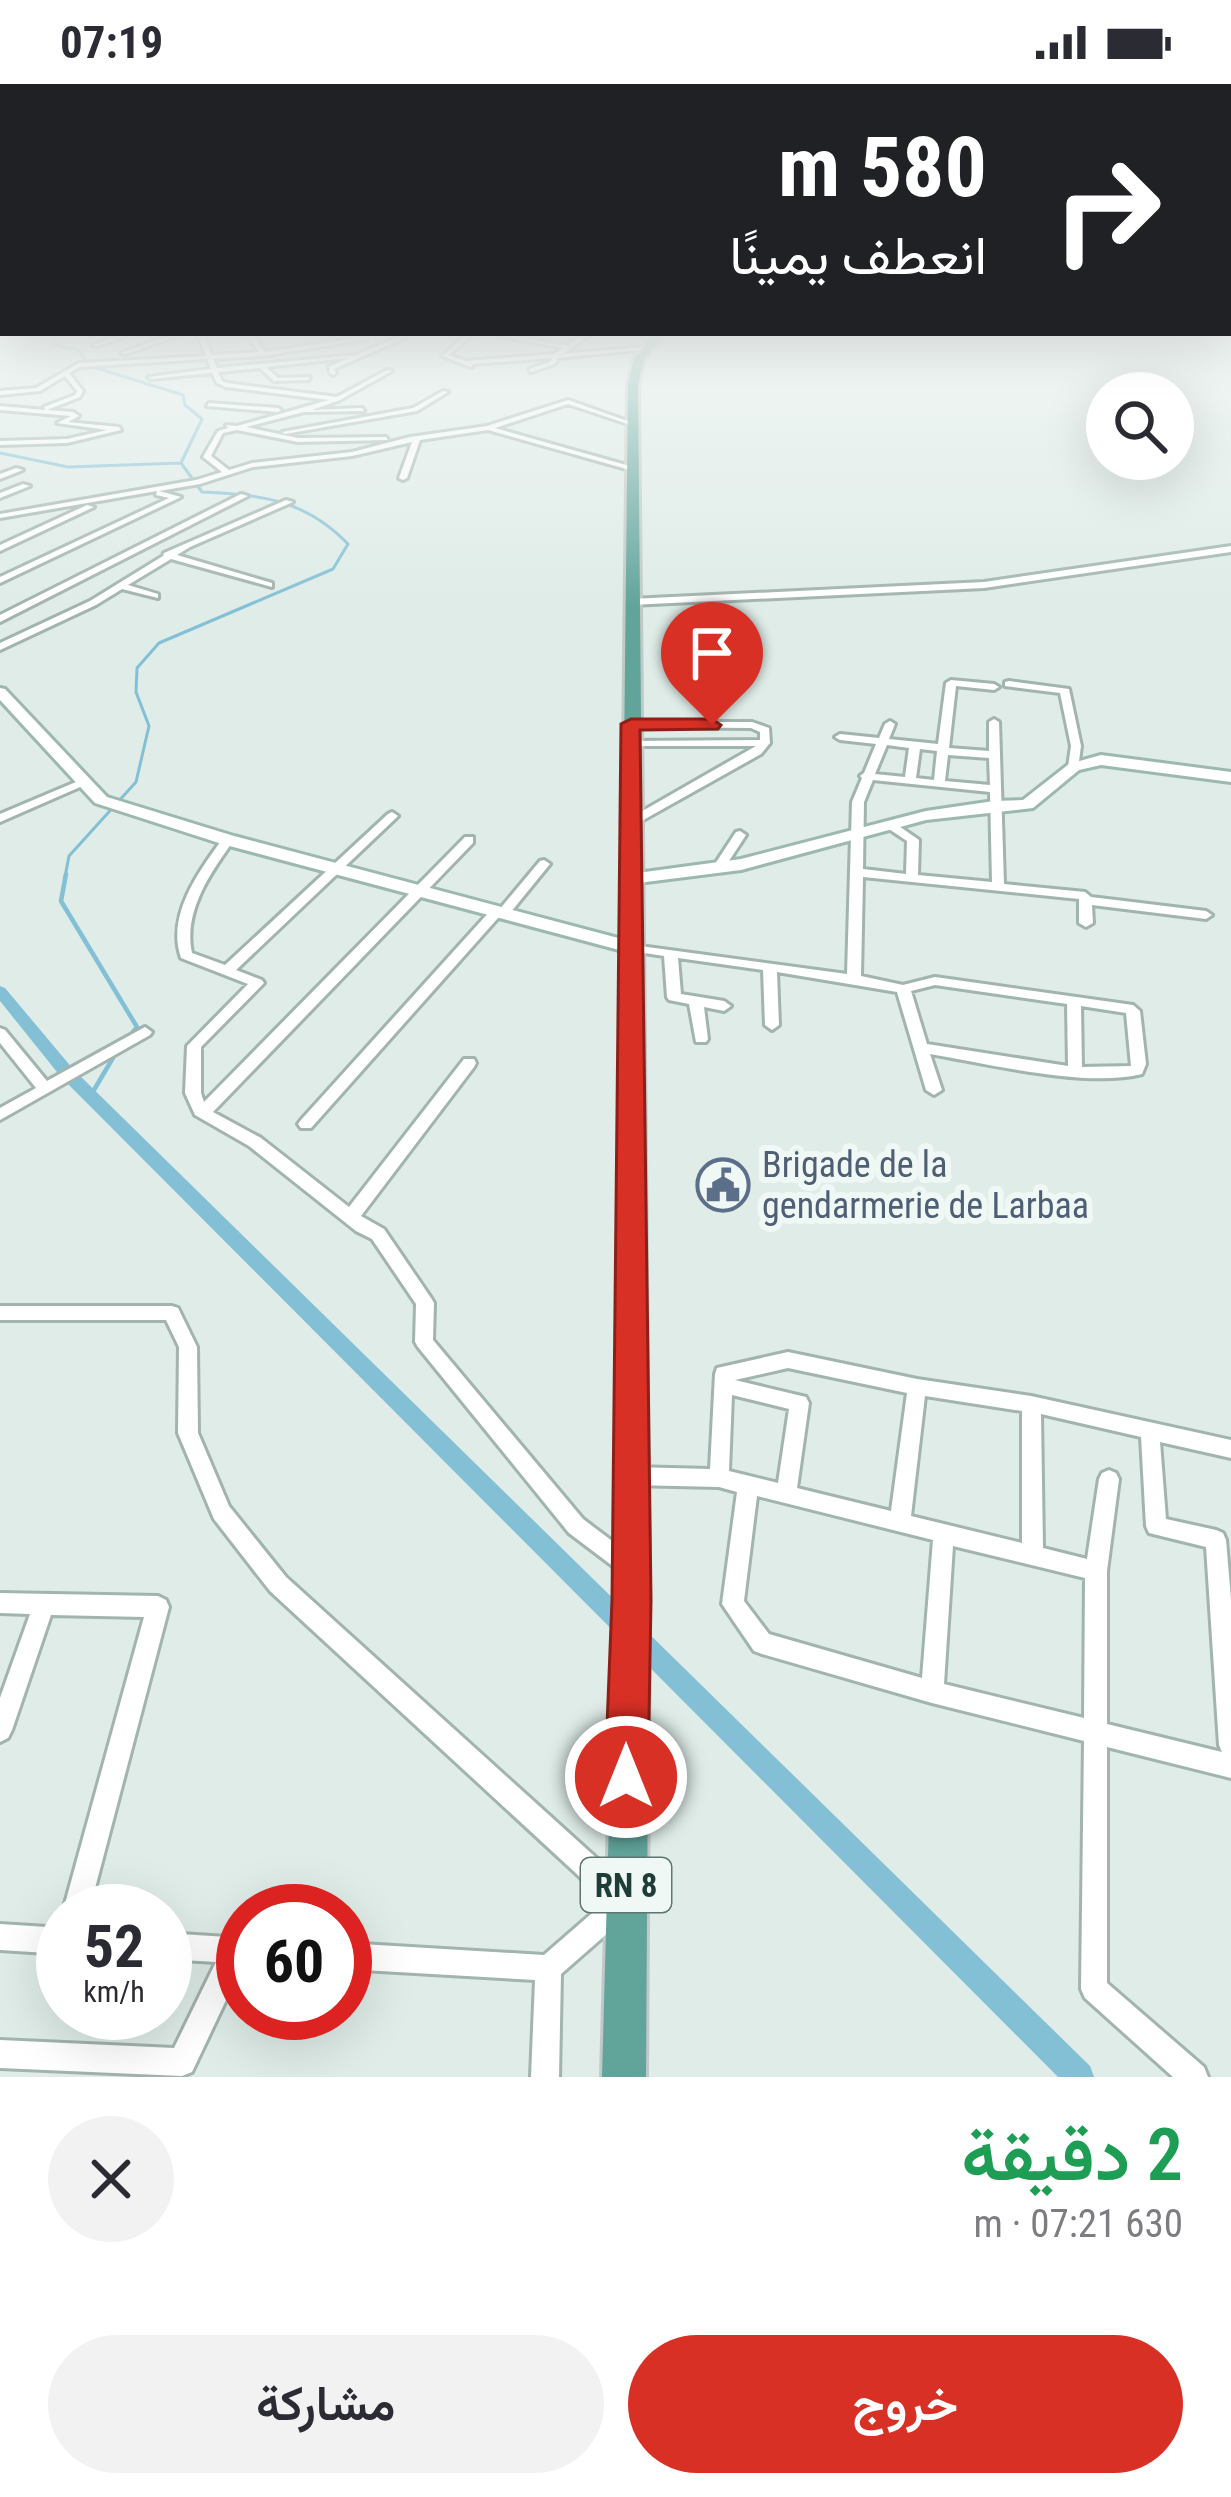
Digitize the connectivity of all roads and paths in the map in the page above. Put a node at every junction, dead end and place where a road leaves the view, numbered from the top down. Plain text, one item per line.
1 (62, 422) edge
2 (245, 422) edge
3 (349, 422) edge
4 (506, 422) edge
5 (627, 422) edge
6 (633, 424) joint
7 (228, 426) junction
8 (488, 428) junction
9 (271, 436) junction
10 (417, 439) junction
11 (0, 443) edge
12 (633, 468) junction
13 (19, 470) dead end
14 (223, 470) junction
15 (0, 476) edge
16 (403, 478) dead end
17 (26, 486) dead end
18 (150, 491) junction
19 (0, 496) edge
20 (244, 496) dead end
21 (111, 497) junction
22 (289, 502) dead end
23 (0, 518) edge
24 (0, 548) edge
25 (1231, 549) edge
26 (167, 555) junction
27 (0, 580) edge
28 (268, 585) dead end
29 (122, 586) junction
30 (155, 596) dead end
31 (631, 602) junction
32 (0, 619) edge
33 (0, 647) edge
34 (1010, 684) dead end
35 (994, 687) dead end
36 (0, 692) edge
37 (994, 722) dead end
38 (890, 724) dead end
39 (630, 734) junction
40 (840, 737) dead end
41 (886, 742) junction
42 (915, 745) junction
43 (942, 749) junction
44 (992, 755) junction
45 (1074, 766) junction
46 (866, 776) junction
47 (1231, 777) edge
48 (83, 782) junction
49 (910, 782) junction
50 (938, 784) junction
51 (995, 796) junction
52 (392, 816) dead end
53 (0, 818) edge
54 (629, 824) junction
55 (893, 826) junction
56 (855, 834) junction
57 (740, 835) dead end
58 (228, 840) junction
59 (469, 841) dead end
60 (544, 864) dead end
61 (719, 867) junction
62 (335, 869) junction
63 (855, 872) junction
64 (912, 877) junction
65 (630, 879) junction
66 (998, 884) junction
67 (419, 892) junction
68 (1085, 900) junction
69 (498, 914) junction
70 (1206, 915) dead end
71 (1086, 923) dead end
72 (630, 947) junction
73 (671, 953) junction
74 (770, 967) junction
75 (227, 971) junction
76 (854, 979) junction
77 (902, 989) junction
78 (1073, 1000) junction
79 (696, 1003) junction
80 (724, 1006) dead end
81 (772, 1025) dead end
82 (145, 1032) dead end
83 (0, 1033) edge
84 (700, 1039) dead end
85 (920, 1048) junction
86 (469, 1063) dead end
87 (1075, 1072) junction
88 (50, 1084) junction
89 (934, 1090) dead end
90 (203, 1113) junction
91 (0, 1115) edge
92 (306, 1124) dead end
93 (352, 1214) junction
94 (0, 1312) edge
95 (724, 1384) junction
96 (917, 1388) junction
97 (1031, 1404) junction
98 (1150, 1431) junction
99 (1231, 1449) edge
100 (631, 1476) junction
101 (719, 1478) junction
102 (1109, 1479) dead end
103 (748, 1485) junction
104 (786, 1494) junction
105 (900, 1521) junction
106 (944, 1532) junction
107 (1033, 1553) junction
108 (1096, 1571) junction
109 (631, 1584) junction
110 (0, 1604) edge
111 (44, 1604) junction
112 (932, 1692) junction
113 (0, 1730) edge
114 (1095, 1734) junction
115 (1231, 1745) edge
116 (1231, 1766) edge
117 (83, 1884) edge
118 (626, 1901) junction
119 (0, 1937) edge
120 (36, 1939) edge
121 (372, 1958) edge
122 (548, 1968) junction
123 (216, 1995) edge
124 (0, 2054) edge
125 (131, 2068) edge
126 (545, 2077) edge
127 (624, 2077) edge
128 (1194, 2077) edge

1 - 11 street
2 - 7 street
3 - 9 street
4 - 8 street
5 - 6 street
6 - 12 main road, RN 8
7 - 9 street
7 - 14 street
8 - 10 street
8 - 12 street
9 - 10 street
10 - 14 street
10 - 16 street
12 - 31 main road, RN 8
13 - 15 street
14 - 18 street
17 - 19 street
18 - 21 street
18 - 27 street
20 - 32 street
21 - 23 street
21 - 24 street
22 - 26 street
25 - 31 street
26 - 28 street
26 - 29 street
29 - 30 street
29 - 33 street
31 - 39 main road, RN 8
34 - 45 street
35 - 43 street
36 - 48 street
37 - 44 street
38 - 41 street
39 - 54 main road, RN 8
39 - 54 street
40 - 41 street
41 - 42 street
41 - 46 street
42 - 43 street
42 - 49 street
43 - 44 street
43 - 50 street
44 - 51 street
45 - 47 street
45 - 51 street
46 - 49 street
46 - 56 street
48 - 53 street
48 - 58 street
49 - 50 street
50 - 51 street
51 - 55 street
51 - 66 street
52 - 62 street
54 - 65 main road, RN 8
55 - 56 street
55 - 64 street
56 - 61 street
56 - 63 street
57 - 61 street
58 - 62 street
58 - 75 street
59 - 67 street
60 - 69 street
61 - 65 street
62 - 67 street
62 - 75 street
63 - 64 street
63 - 76 street
64 - 66 street
65 - 72 main road, RN 8
66 - 68 street
67 - 69 street
67 - 90 street
68 - 70 street
68 - 71 street
69 - 72 street
69 - 92 street
72 - 73 street
72 - 100 main road, RN 8
73 - 74 street
73 - 79 street
74 - 76 street
74 - 81 street
75 - 90 street
76 - 77 street
77 - 78 street
77 - 85 street
78 - 87 street
78 - 87 street
79 - 80 street
79 - 84 street
82 - 88 street
83 - 88 street
85 - 87 street
85 - 89 street
86 - 93 street
88 - 91 street
90 - 93 street
93 - 109 street
94 - 118 street
95 - 96 street
95 - 101 street
95 - 104 street
96 - 97 street
96 - 105 street
97 - 98 street
97 - 107 street
98 - 99 street
98 - 115 street
100 - 101 street
100 - 109 main road, RN 8
101 - 103 street
102 - 108 street
103 - 104 street
103 - 112 street
104 - 105 street
105 - 106 street
106 - 107 street
106 - 112 street
107 - 108 street
108 - 114 street
109 - 118 main road, RN 8
110 - 111 street
111 - 113 street
111 - 117 street
112 - 114 street
114 - 116 street
114 - 128 street
118 - 122 street
118 - 127 main road, RN 8
119 - 120 street
121 - 122 street
122 - 126 street
123 - 125 street
124 - 125 street

